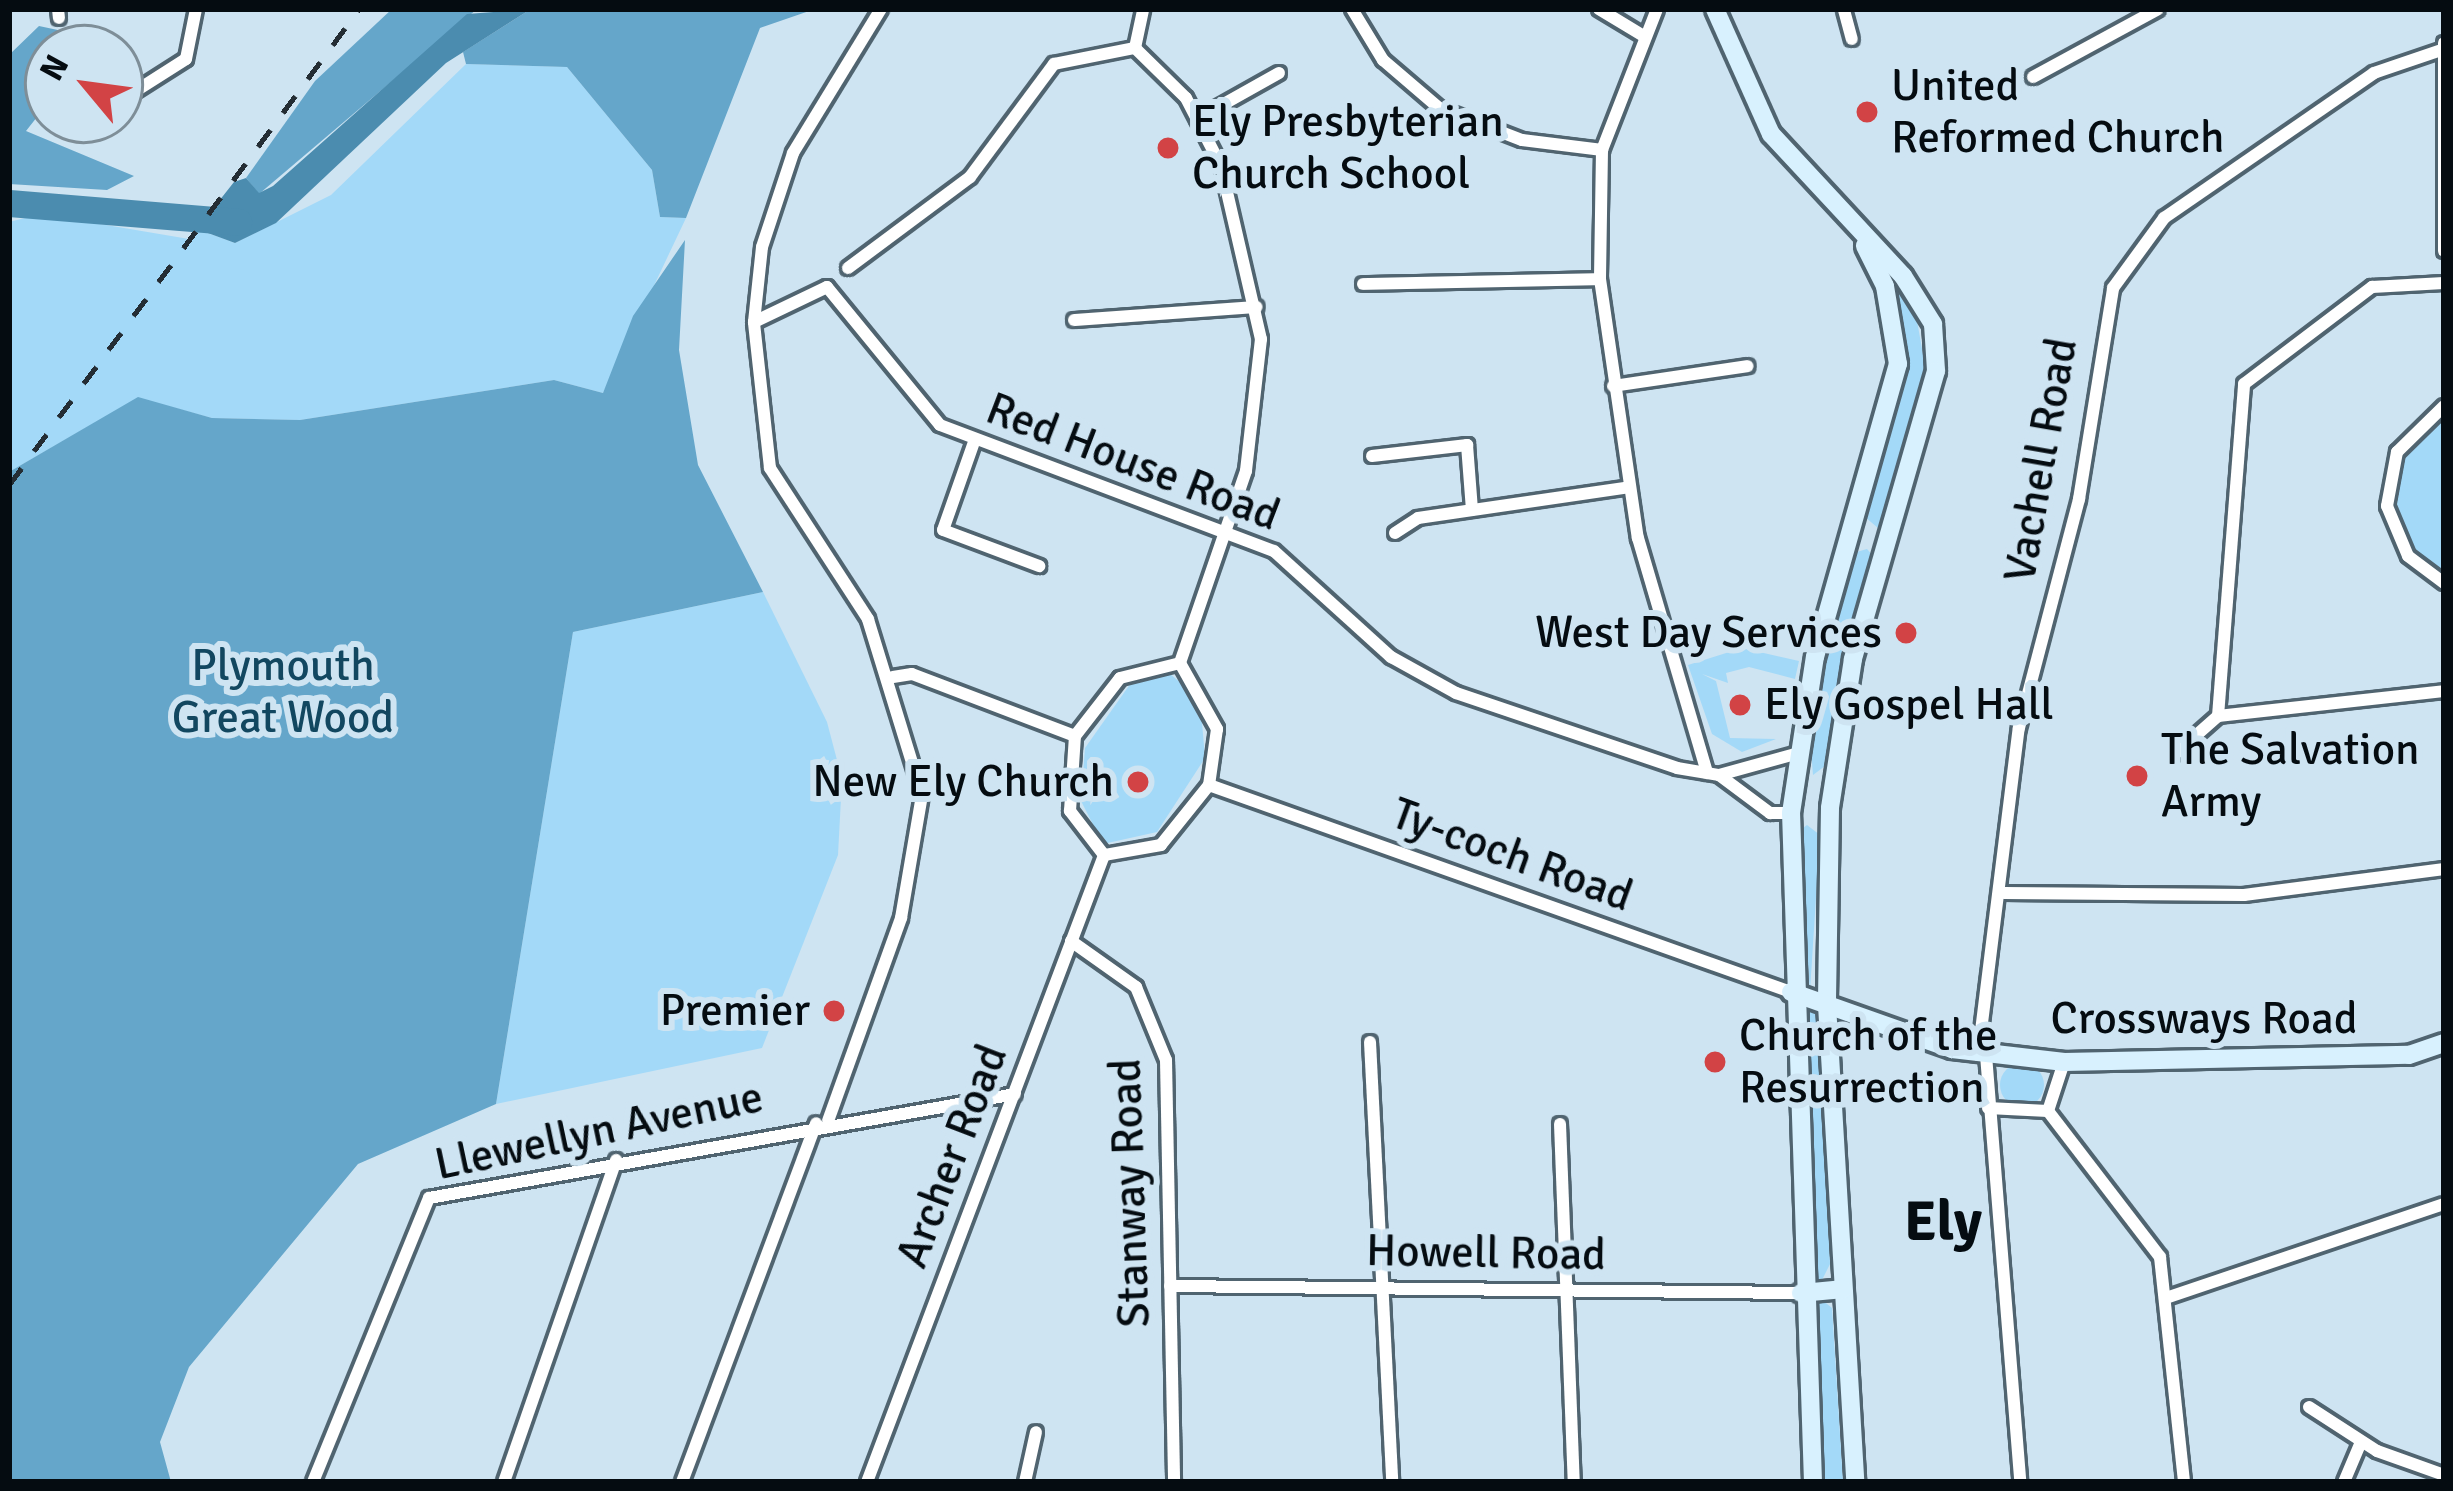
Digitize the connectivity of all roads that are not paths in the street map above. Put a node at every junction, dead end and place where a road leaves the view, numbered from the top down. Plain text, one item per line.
1 (196, 9) edge
2 (881, 9) edge
3 (1143, 9) edge
4 (1352, 9) edge
5 (1599, 9) edge
6 (1658, 9) edge
7 (1714, 9) edge
8 (2158, 9) edge
9 (1845, 10) edge
10 (2131, 15) edge
11 (1642, 35) junction
12 (1852, 39) dead end
13 (2443, 46) edge
14 (1135, 48) junction
15 (1279, 73) dead end
16 (2033, 77) dead end
17 (144, 86) edge
18 (1197, 119) junction
19 (1602, 150) junction
20 (1860, 236) junction
21 (2444, 251) edge
22 (848, 268) dead end
23 (1600, 278) junction
24 (2444, 283) edge
25 (1363, 284) dead end
26 (1258, 307) junction
27 (1074, 320) dead end
28 (754, 322) junction
29 (1748, 366) dead end
30 (1613, 386) junction
31 (2444, 406) edge
32 (974, 442) junction
33 (1372, 456) dead end
34 (1630, 488) junction
35 (1472, 510) junction
36 (1395, 533) dead end
37 (1852, 534) junction
38 (1228, 536) junction
39 (1889, 543) junction
40 (1039, 566) dead end
41 (2444, 583) edge
42 (1180, 664) junction
43 (892, 677) junction
44 (2444, 692) edge
45 (2218, 716) junction
46 (1075, 736) junction
47 (1795, 754) junction
48 (2175, 754) dead end
49 (1713, 774) junction
50 (1209, 784) junction
51 (1830, 808) junction
52 (1790, 813) junction
53 (1104, 855) junction
54 (2444, 869) edge
55 (2004, 893) junction
56 (1072, 941) junction
57 (1791, 992) junction
58 (1827, 1005) junction
59 (1370, 1042) dead end
60 (2444, 1043) edge
61 (1982, 1055) junction
62 (2064, 1062) junction
63 (1015, 1094) junction
64 (1988, 1108) junction
65 (2048, 1111) junction
66 (822, 1122) junction
67 (1560, 1124) dead end
68 (616, 1160) junction
69 (2444, 1204) edge
70 (1170, 1286) junction
71 (1383, 1288) junction
72 (1844, 1289) junction
73 (1566, 1290) junction
74 (1801, 1293) junction
75 (2169, 1297) junction
76 (2309, 1407) dead end
77 (1036, 1432) dead end
78 (2361, 1442) junction
79 (2444, 1479) edge
80 (313, 1482) edge
81 (504, 1482) edge
82 (682, 1482) edge
83 (867, 1482) edge
84 (1025, 1482) edge
85 (1174, 1482) edge
86 (1392, 1482) edge
87 (1574, 1482) edge
88 (1813, 1482) edge
89 (1855, 1482) edge
90 (2020, 1482) edge
91 (2184, 1482) edge
92 (2344, 1482) edge

1 - 17 street
2 - 28 street
3 - 14 street
4 - 19 street
5 - 11 street
6 - 11 street
7 - 20 street
8 - 10 street
9 - 12 street
10 - 16 street
11 - 19 street
13 - 21 street
13 - 55 street, Vachell Road
14 - 18 street
14 - 22 street
15 - 18 street
18 - 26 street
19 - 23 street
20 - 37 street
20 - 39 street
23 - 25 street
23 - 30 street
24 - 45 street
26 - 27 street
26 - 38 street
28 - 32 street, Red House Road
28 - 43 street
29 - 30 street
30 - 34 street
31 - 41 street
32 - 38 street, Red House Road
32 - 40 street
33 - 35 street
34 - 35 street
34 - 49 street
35 - 36 street
37 - 39 street
37 - 47 street
38 - 42 street
38 - 49 street, Red House Road
39 - 51 street
42 - 46 street
42 - 50 street
43 - 46 street
43 - 66 street
44 - 45 street
45 - 48 street
46 - 53 street
47 - 49 street
47 - 52 street
49 - 52 street, Red House Road
50 - 53 street
50 - 57 street, Ty-coch Road
51 - 52 street
51 - 58 street
52 - 57 street
53 - 56 street, Archer Road
54 - 55 street
55 - 61 street, Vachell Road
56 - 63 street, Archer Road
56 - 70 street, Stanway Road
57 - 58 street, Crossways Road
57 - 74 street
58 - 61 street, Crossways Road
58 - 72 street
59 - 71 street
60 - 62 street, Crossways Road
61 - 62 street, Crossways Road
61 - 64 street, Vachell Road
62 - 65 street
63 - 66 street, Llewellyn Avenue
63 - 83 street, Archer Road
64 - 65 street
64 - 90 street, Vachell Road
65 - 75 street
66 - 68 street, Llewellyn Avenue
66 - 82 street
67 - 73 street
68 - 80 street, Llewellyn Avenue
68 - 81 street
69 - 75 street
70 - 71 street, Howell Road
70 - 85 street, Stanway Road
71 - 73 street, Howell Road
71 - 86 street
72 - 74 street
72 - 89 street
73 - 74 street, Howell Road
73 - 87 street
74 - 88 street
75 - 91 street
76 - 78 street
77 - 84 street
78 - 79 street
78 - 92 street

